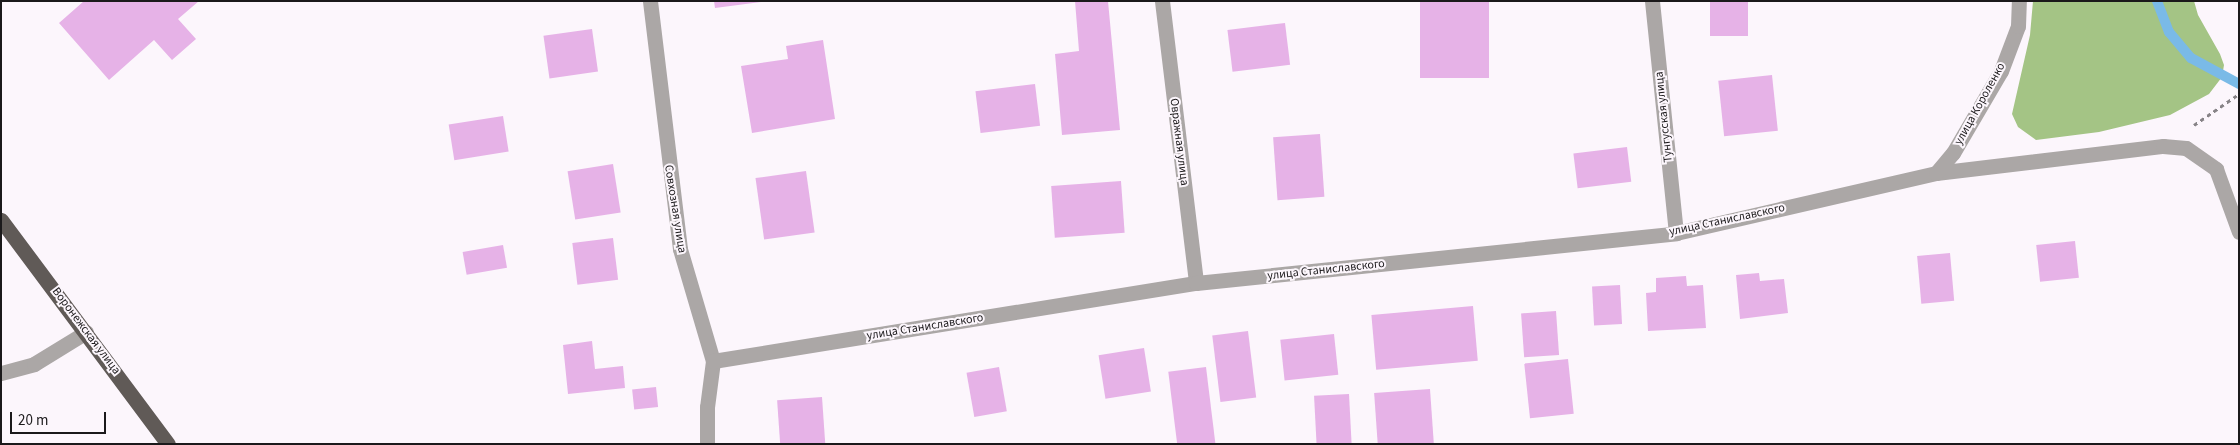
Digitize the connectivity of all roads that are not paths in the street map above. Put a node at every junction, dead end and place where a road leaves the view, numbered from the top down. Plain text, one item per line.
1 (650, 1) edge
2 (1162, 1) edge
3 (1652, 1) edge
4 (2019, 1) edge
5 (1936, 173) junction
6 (1, 220) edge
7 (2239, 232) edge
8 (1676, 233) junction
9 (1196, 283) junction
10 (86, 332) junction
11 (713, 361) junction
12 (1, 374) edge
13 (168, 444) edge
14 (707, 444) edge

1 - 11 street, Совхозная улица
2 - 9 street, Овражная улица
3 - 8 street, Тунгусская улица
4 - 5 street, улица Короленко
5 - 7 street, улица Станиславского
5 - 8 street, улица Станиславского
6 - 10 highway, Воронежская улица
8 - 9 street, улица Станиславского
9 - 11 street, улица Станиславского
10 - 12 street
10 - 13 highway, Воронежская улица
11 - 14 street, Совхозная улица

